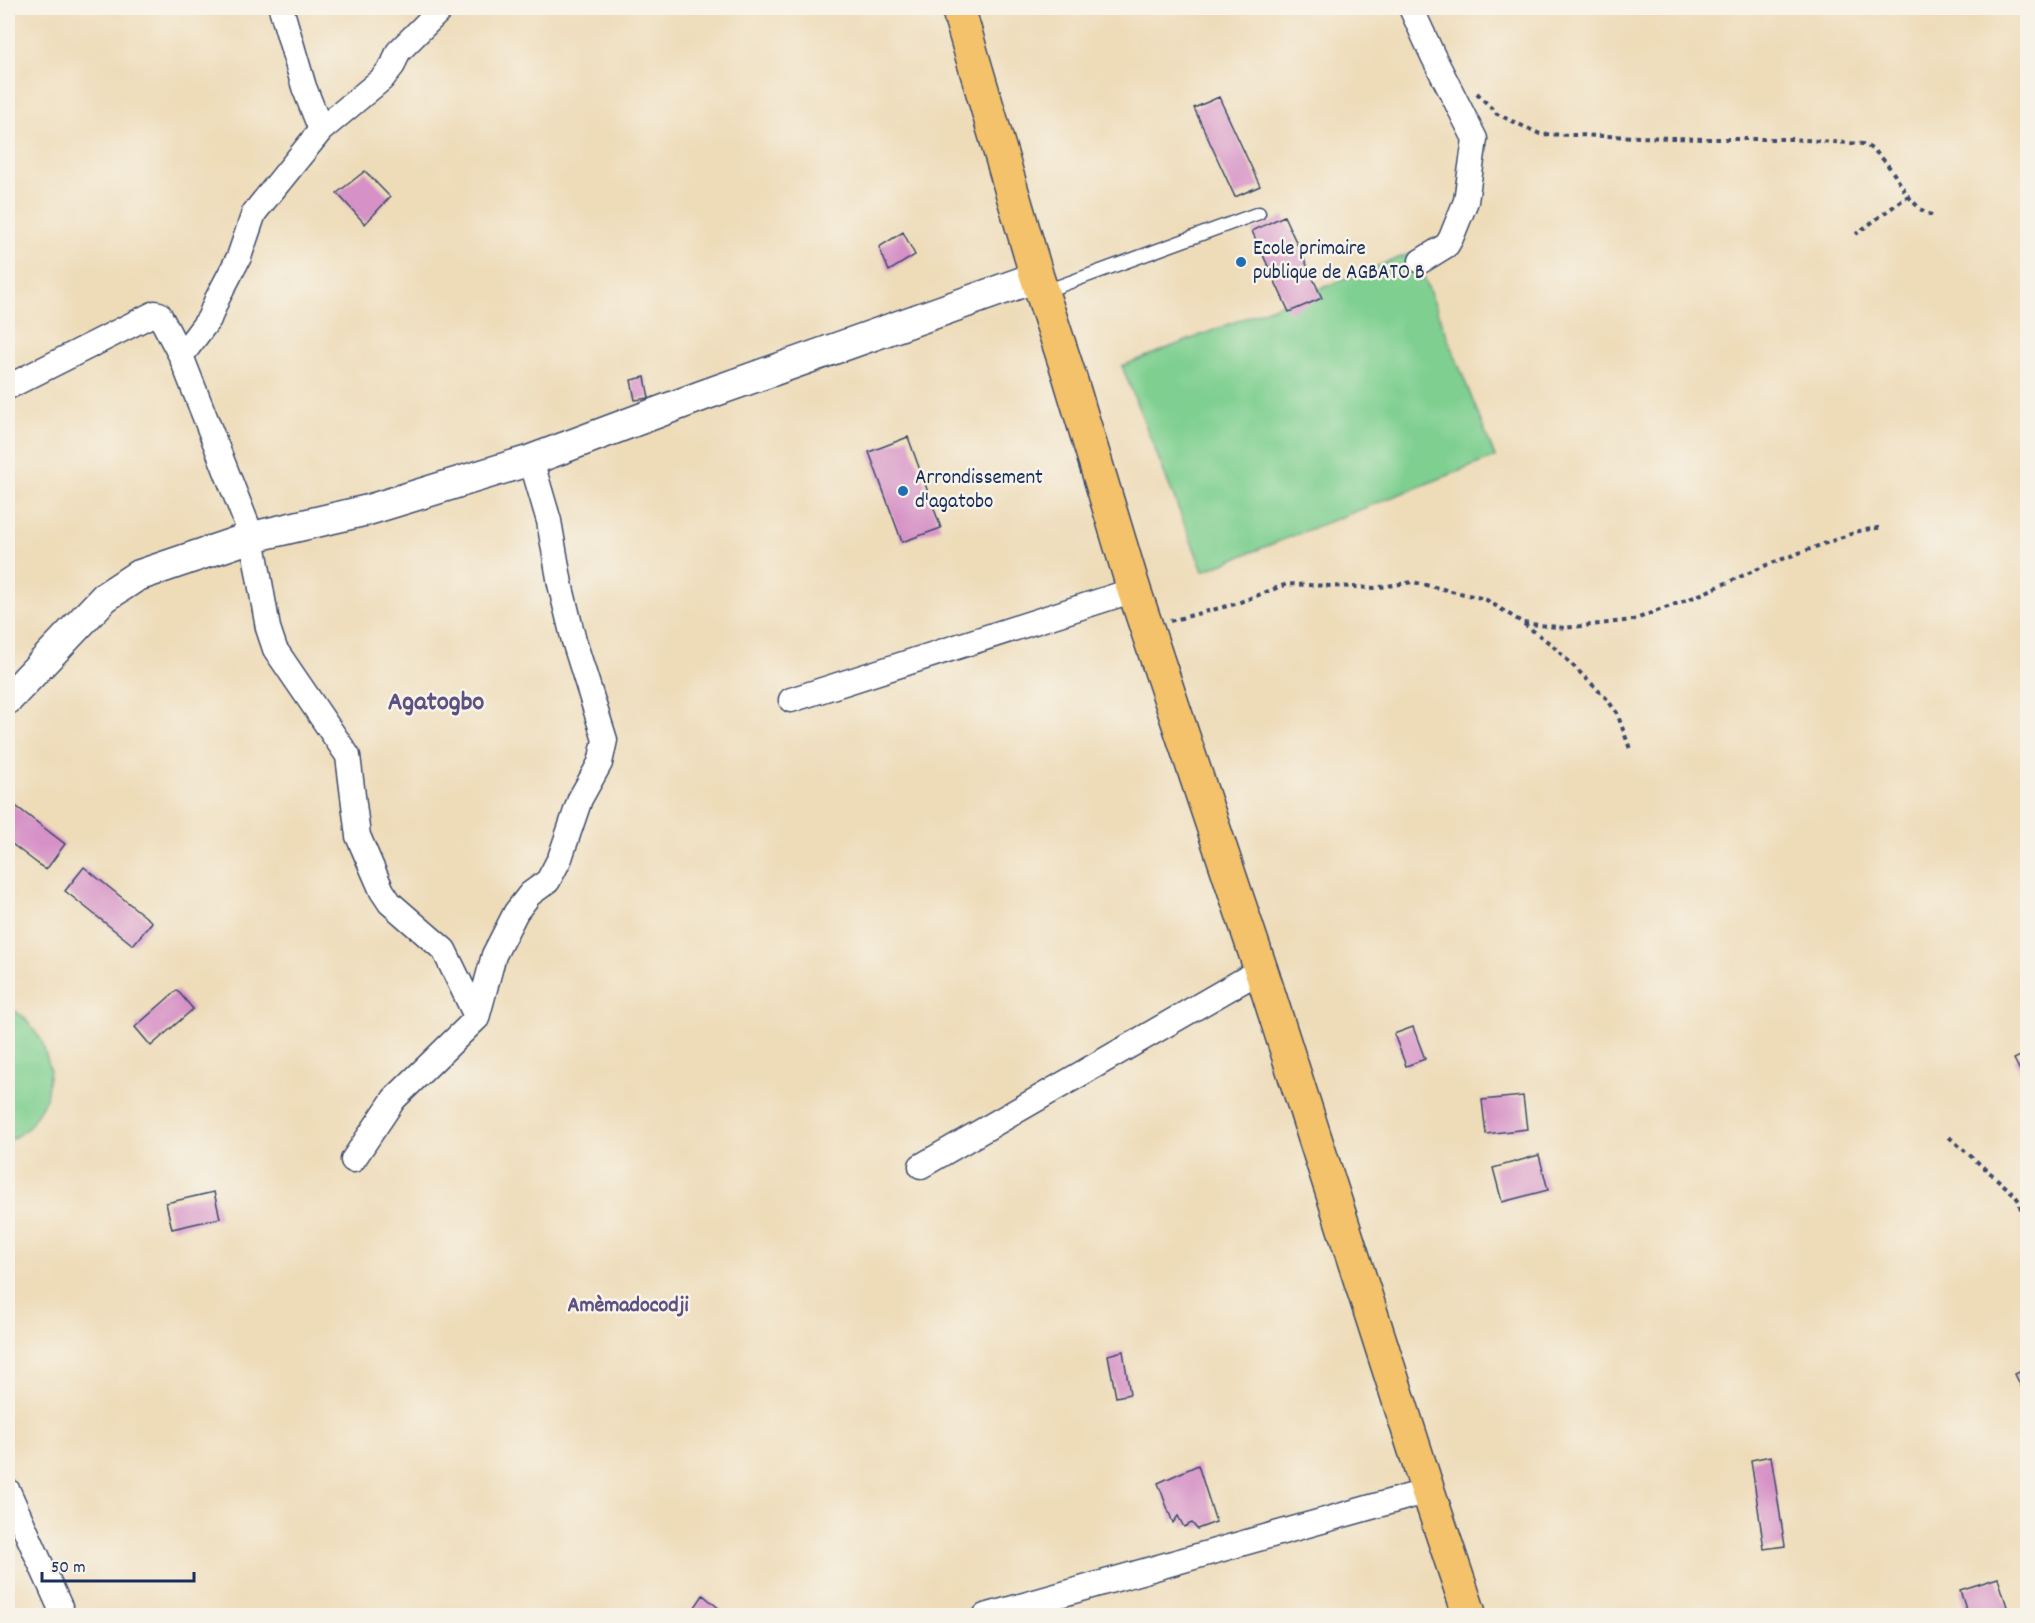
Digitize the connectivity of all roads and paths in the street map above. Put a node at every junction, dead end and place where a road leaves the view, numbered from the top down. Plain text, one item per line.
1 (281, 8) edge
2 (442, 8) edge
3 (1411, 8) edge
4 (963, 13) edge
5 (1497, 114) dead end
6 (321, 130) junction
7 (1908, 196) junction
8 (1259, 213) dead end
9 (1933, 216) dead end
10 (1856, 234) dead end
11 (1422, 261) dead end
12 (1040, 285) junction
13 (181, 356) junction
14 (8, 387) edge
15 (531, 460) junction
16 (1883, 527) dead end
17 (252, 537) junction
18 (1134, 590) junction
19 (1523, 623) junction
20 (1146, 625) junction
21 (9, 696) edge
22 (791, 700) dead end
23 (1629, 749) dead end
24 (1261, 970) junction
25 (477, 1018) junction
26 (1948, 1137) dead end
27 (353, 1160) dead end
28 (921, 1166) dead end
29 (2028, 1240) edge
30 (8, 1491) edge
31 (1428, 1491) junction
32 (64, 1616) edge
33 (985, 1616) edge
34 (1470, 1616) edge

1 - 6 street
2 - 6 street
3 - 11 street
4 - 12 highway
5 - 7 path
6 - 13 street
7 - 9 path
7 - 10 path
8 - 12 lane
12 - 15 street
12 - 18 highway
13 - 14 street
13 - 17 street
15 - 17 street
15 - 25 street
16 - 19 path
17 - 21 street
17 - 25 street
18 - 20 highway
18 - 22 street
19 - 20 path
19 - 23 path
20 - 24 highway
24 - 28 street
24 - 31 highway
25 - 27 street
26 - 29 path
30 - 32 street
31 - 33 street
31 - 34 highway

